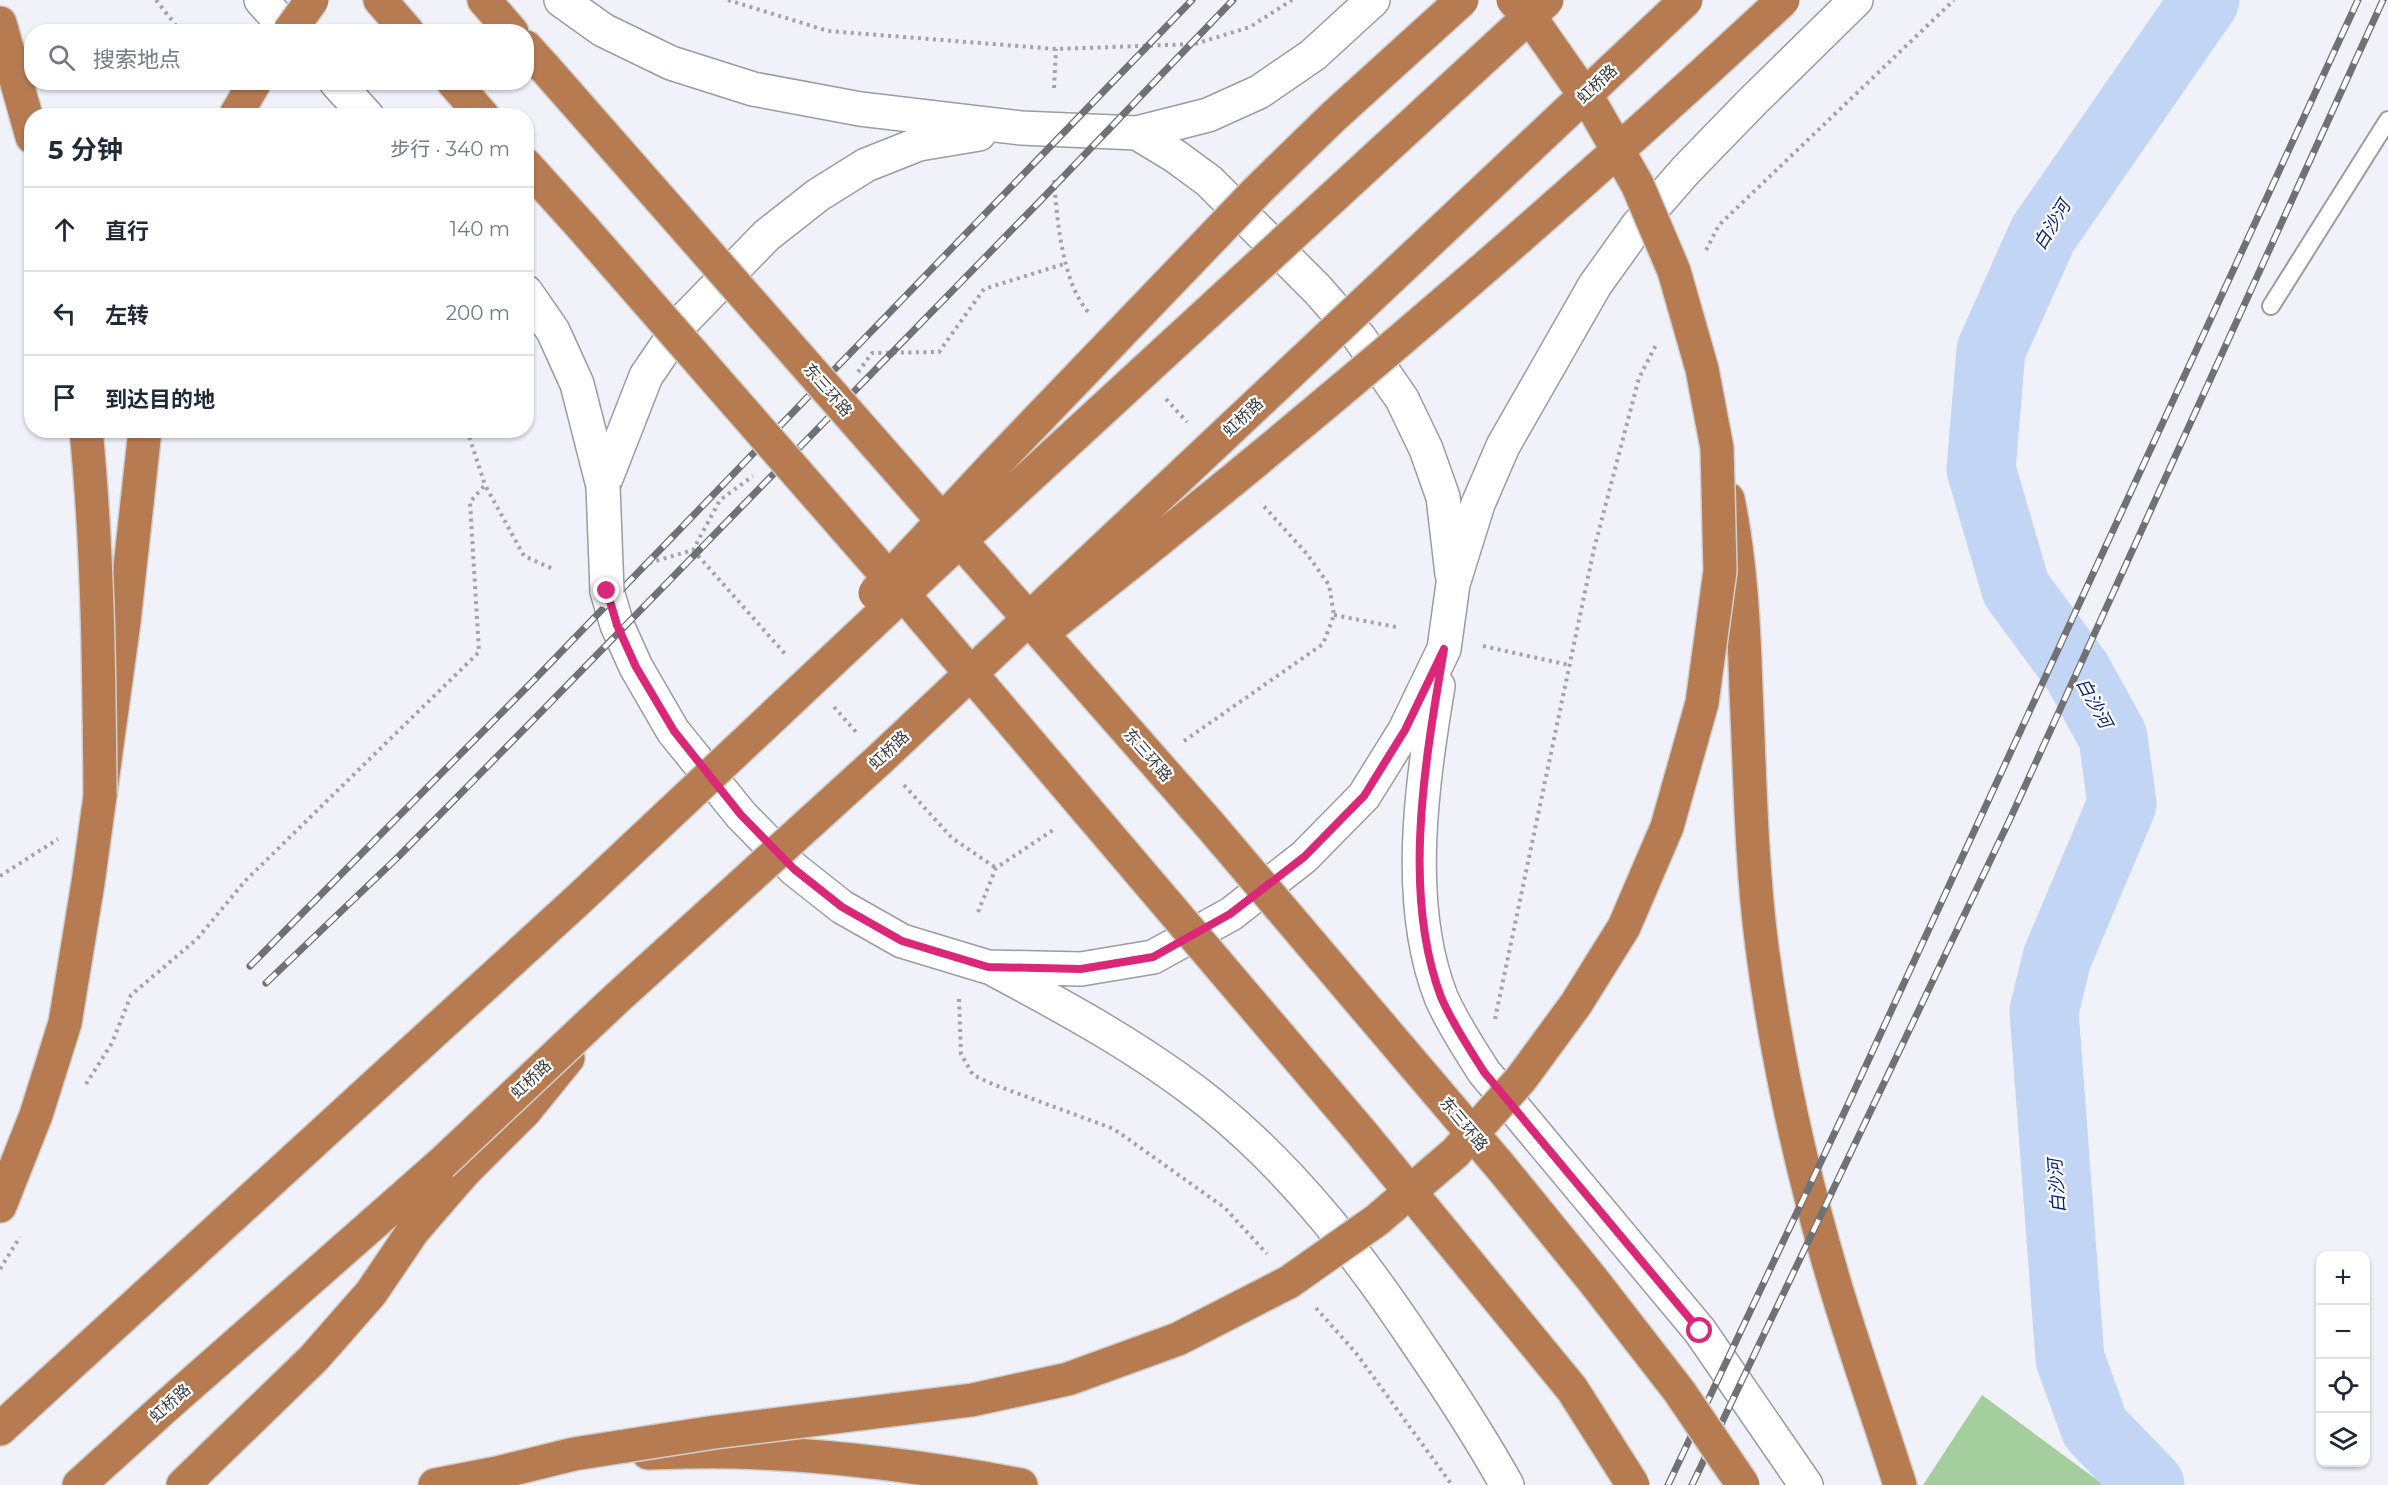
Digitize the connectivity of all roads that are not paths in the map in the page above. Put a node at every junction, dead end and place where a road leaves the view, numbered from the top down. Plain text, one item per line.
1 (261, 0) edge
2 (312, 0) edge
3 (380, 0) edge
4 (484, 0) edge
5 (561, 0) edge
6 (1373, 0) edge
7 (1462, 0) edge
8 (1513, 0) edge
9 (1547, 0) edge
10 (1686, 0) edge
11 (1783, 0) edge
12 (1856, 0) edge
13 (0, 23) edge
14 (282, 24) edge
15 (295, 24) edge
16 (401, 24) edge
17 (505, 24) edge
18 (534, 56) edge
19 (250, 90) edge
20 (343, 90) edge
21 (460, 90) edge
22 (24, 108) edge
23 (240, 108) edge
24 (360, 108) edge
25 (476, 108) edge
26 (2388, 120) edge
27 (1021, 128) junction
28 (1137, 133) junction
29 (534, 174) edge
30 (534, 304) edge
31 (2271, 306) dead end
32 (87, 438) edge
33 (144, 438) edge
34 (1718, 447) junction
35 (603, 486) junction
36 (1453, 584) junction
37 (1444, 649) junction
38 (889, 768) junction
39 (100, 795) junction
40 (579, 899) junction
41 (988, 967) junction
42 (453, 1167) junction
43 (0, 1206) edge
44 (0, 1429) edge
45 (574, 1454) junction
46 (80, 1485) edge
47 (183, 1485) edge
48 (435, 1485) edge
49 (1021, 1485) edge
50 (1507, 1485) edge
51 (1633, 1485) edge
52 (1743, 1485) edge
53 (1806, 1485) edge
54 (1900, 1485) edge

1 - 14 main road
2 - 15 highway, bridge
3 - 16 highway
4 - 17 highway
5 - 27 main road
6 - 28 main road
7 - 40 highway, bridge
8 - 34 highway, bridge
9 - 40 highway, bridge
10 - 38 highway, 虹桥路, bridge
11 - 38 highway, bridge
12 - 36 main road
13 - 22 highway
18 - 52 highway, 东三环路, bridge
19 - 23 highway, bridge
20 - 24 main road
21 - 25 highway
26 - 31 lane
27 - 28 main road
27 - 35 main road
28 - 36 main road
29 - 51 highway, bridge
30 - 35 main road
32 - 39 highway, bridge
33 - 39 highway, bridge
34 - 45 highway, bridge
34 - 54 highway, bridge
35 - 41 main road, bridge
36 - 37 main road
37 - 41 main road
37 - 53 main road
38 - 42 highway, 虹桥路, bridge
39 - 43 highway
40 - 44 highway, bridge
41 - 50 main road
42 - 46 highway, 虹桥路
42 - 47 highway
45 - 48 highway, bridge
45 - 49 highway, bridge

